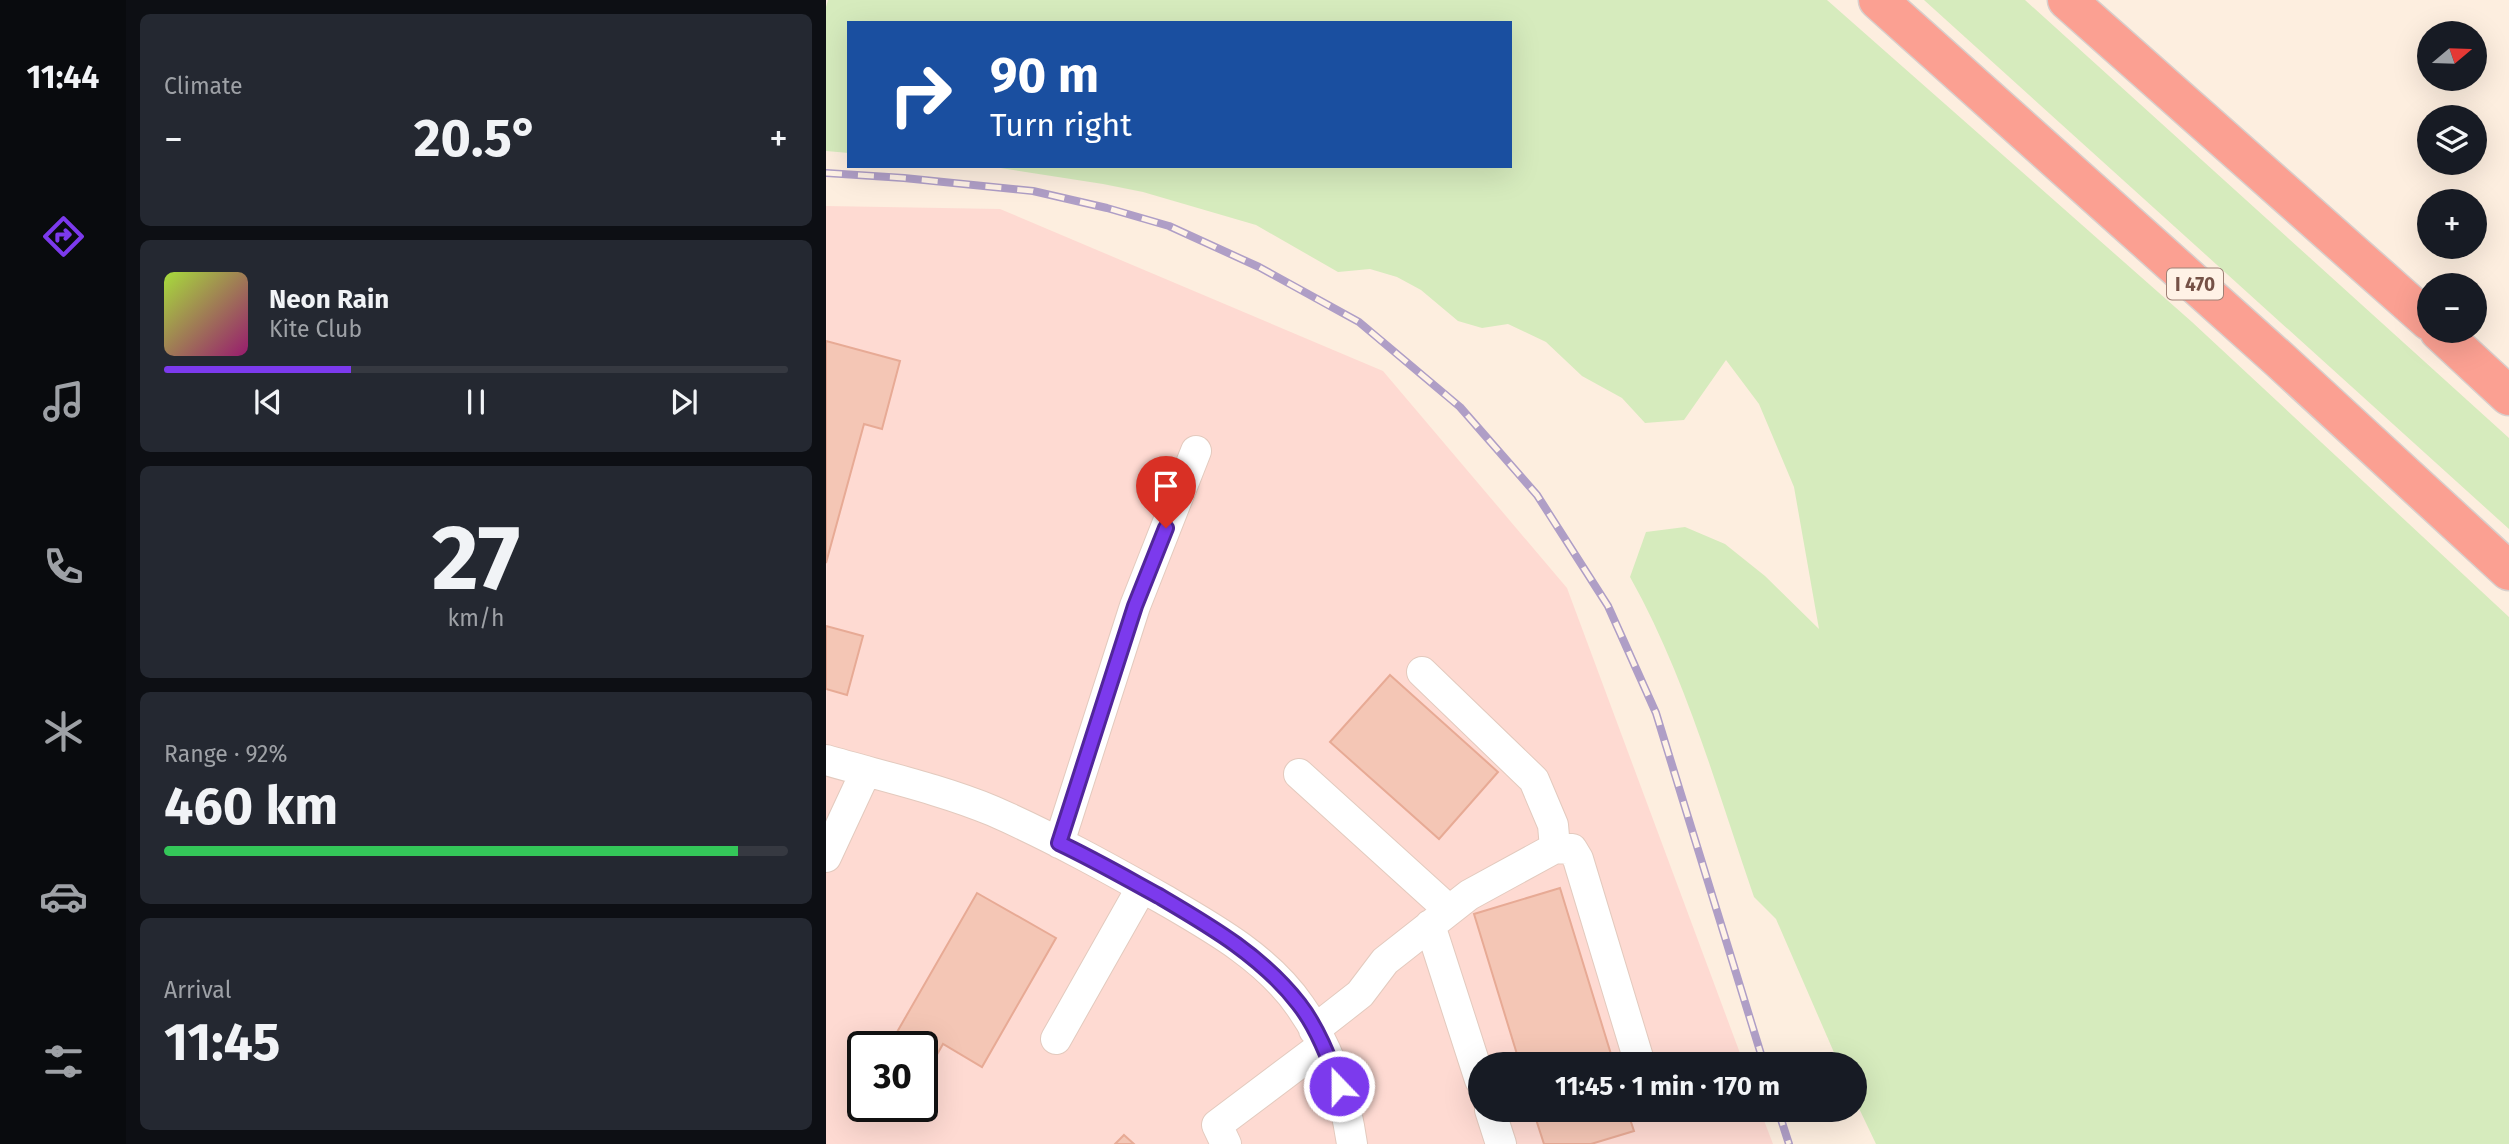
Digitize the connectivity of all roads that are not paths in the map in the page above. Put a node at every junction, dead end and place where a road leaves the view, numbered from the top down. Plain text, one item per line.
1 (1878, 0) edge
2 (2067, 0) edge
3 (2417, 310) edge
4 (2452, 343) edge
5 (2509, 396) edge
6 (1196, 451) dead end
7 (2509, 571) edge
8 (1422, 672) dead end
9 (826, 760) edge
10 (866, 771) junction
11 (1299, 774) dead end
12 (1059, 843) junction
13 (1555, 848) junction
14 (826, 857) edge
15 (1142, 887) junction
16 (1439, 917) junction
17 (1318, 1038) junction
18 (1056, 1039) dead end
19 (1473, 1052) edge
20 (1636, 1052) edge
21 (1494, 1122) edge
22 (1226, 1144) edge
23 (1352, 1144) edge
24 (1502, 1144) edge

1 - 7 highway, I 470
2 - 3 highway
4 - 5 highway
6 - 12 street
8 - 13 street
9 - 10 street
10 - 12 street
10 - 14 street
11 - 16 street
12 - 15 street
13 - 16 street
13 - 20 street
15 - 17 street
15 - 18 street
16 - 17 street
16 - 19 street
17 - 22 street
17 - 23 street
21 - 24 street

